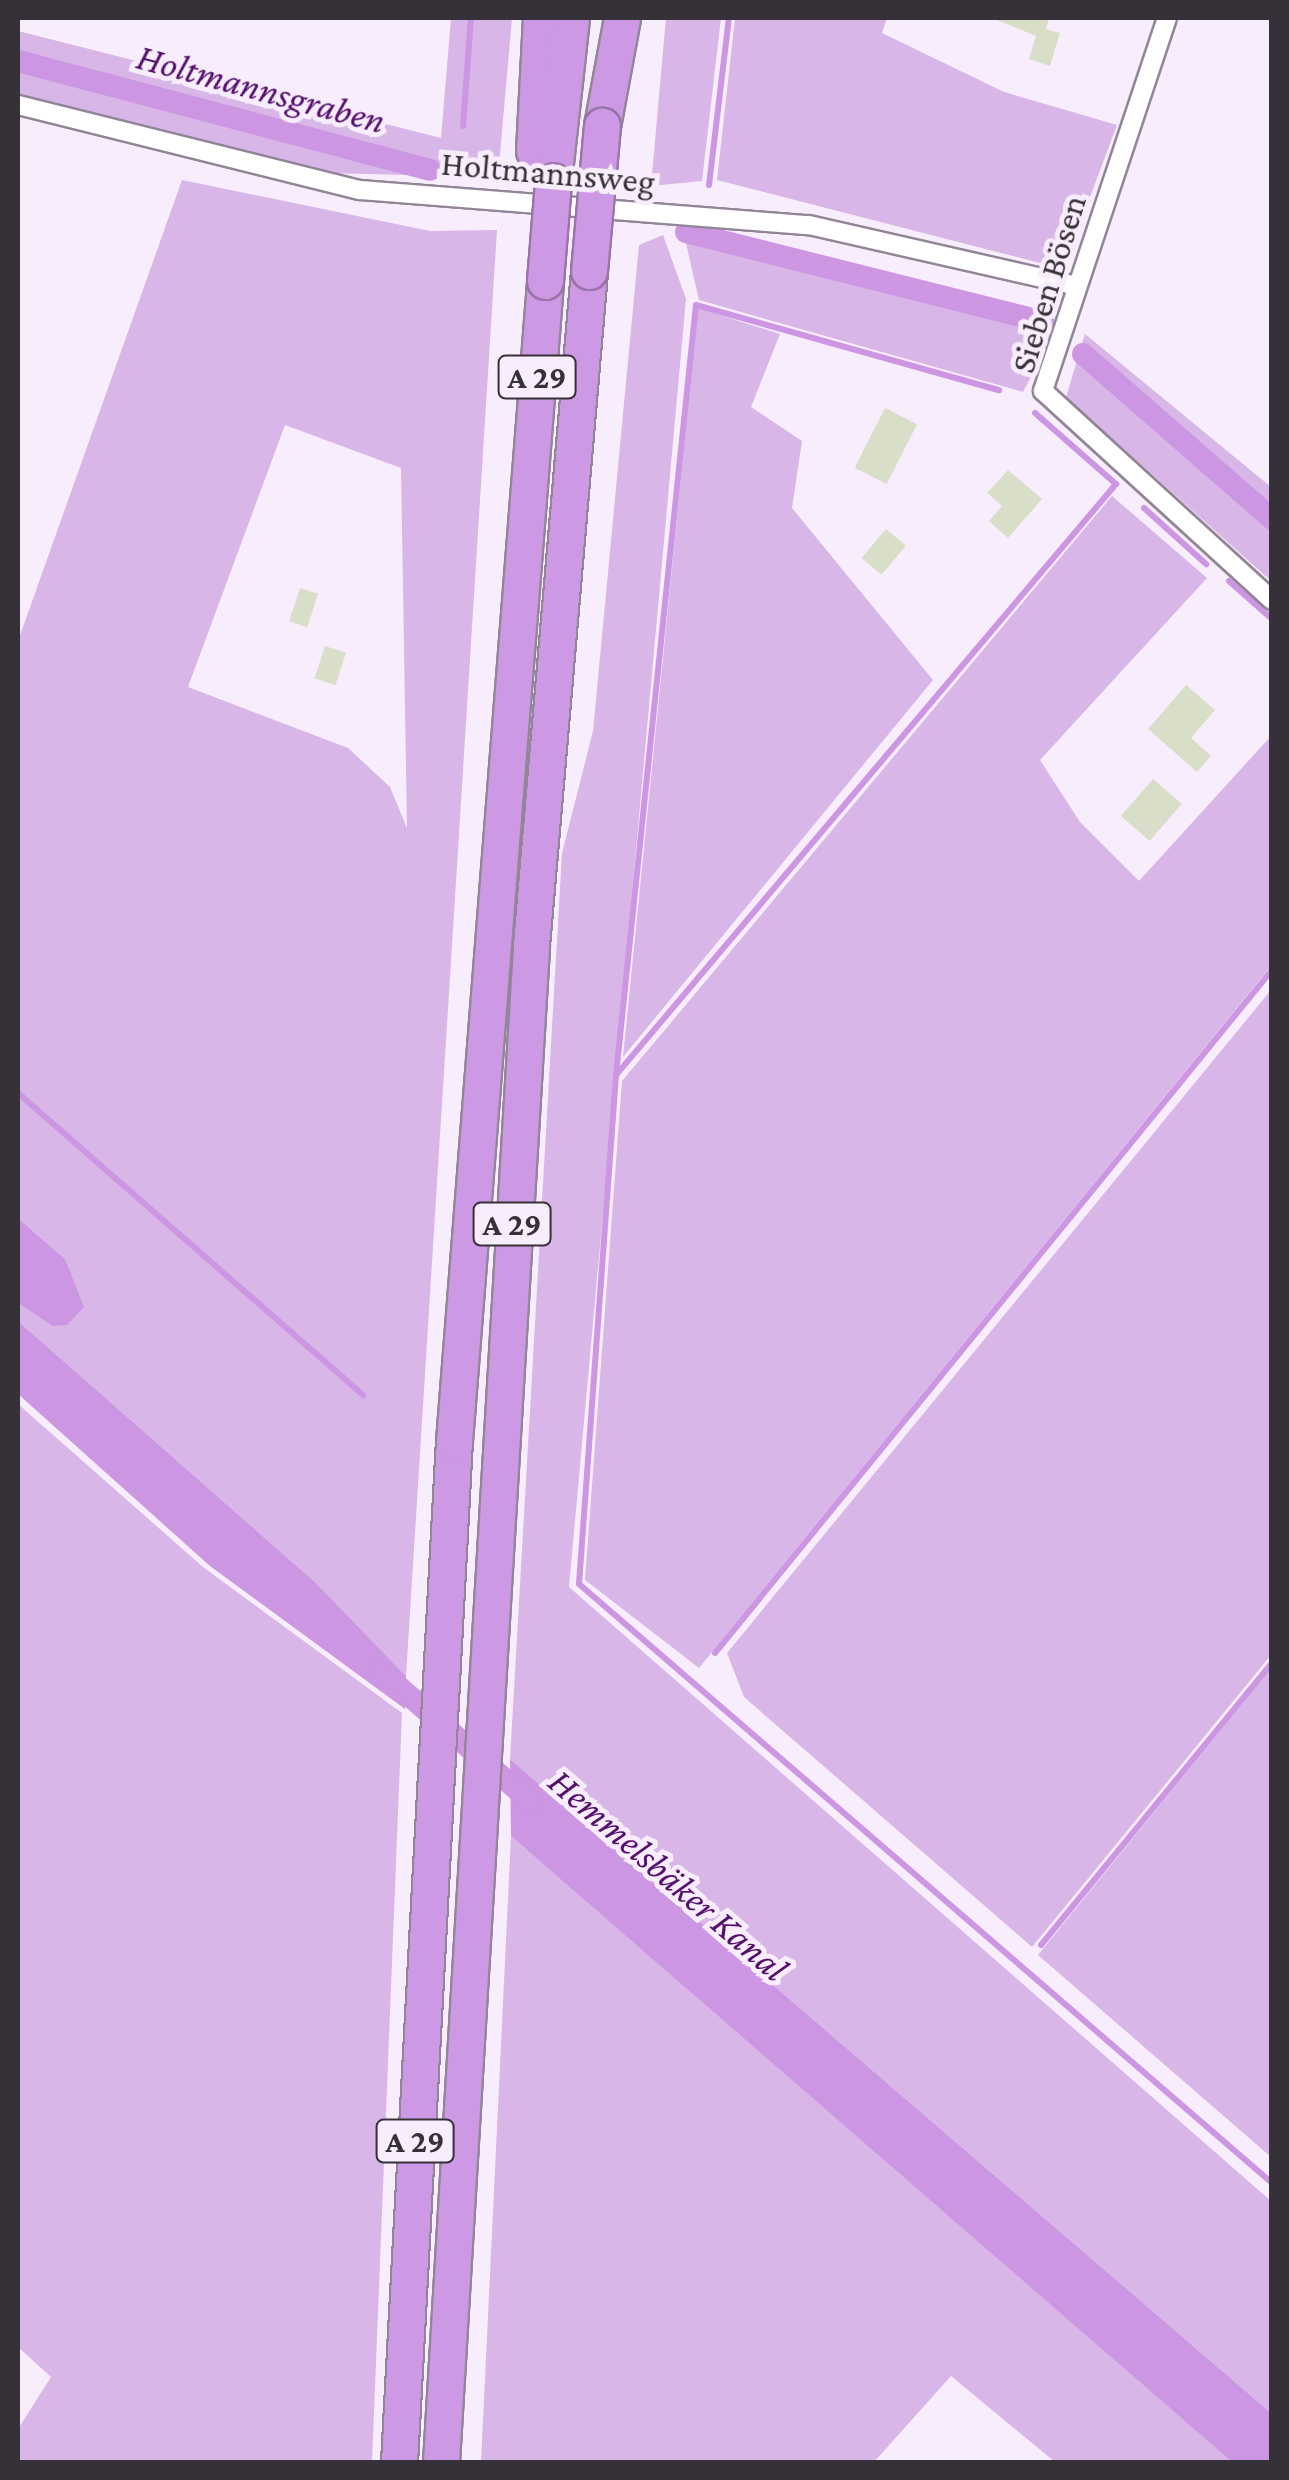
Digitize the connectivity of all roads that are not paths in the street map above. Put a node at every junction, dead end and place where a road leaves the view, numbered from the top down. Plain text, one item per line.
1 (542, 18) edge
2 (570, 18) edge
3 (612, 18) edge
4 (622, 18) edge
5 (1167, 18) edge
6 (18, 104) edge
7 (602, 126) junction
8 (543, 180) junction
9 (1076, 286) junction
10 (1272, 600) edge
11 (399, 2462) edge
12 (442, 2462) edge

1 - 8 highway
2 - 8 highway, A 29
3 - 7 highway, A 29
4 - 7 highway
5 - 9 street, Sieben Bösen
6 - 9 street, Holtmannsweg
7 - 12 highway, A 29, bridge
8 - 11 highway, A 29, bridge
9 - 10 street, Sieben Bösen

